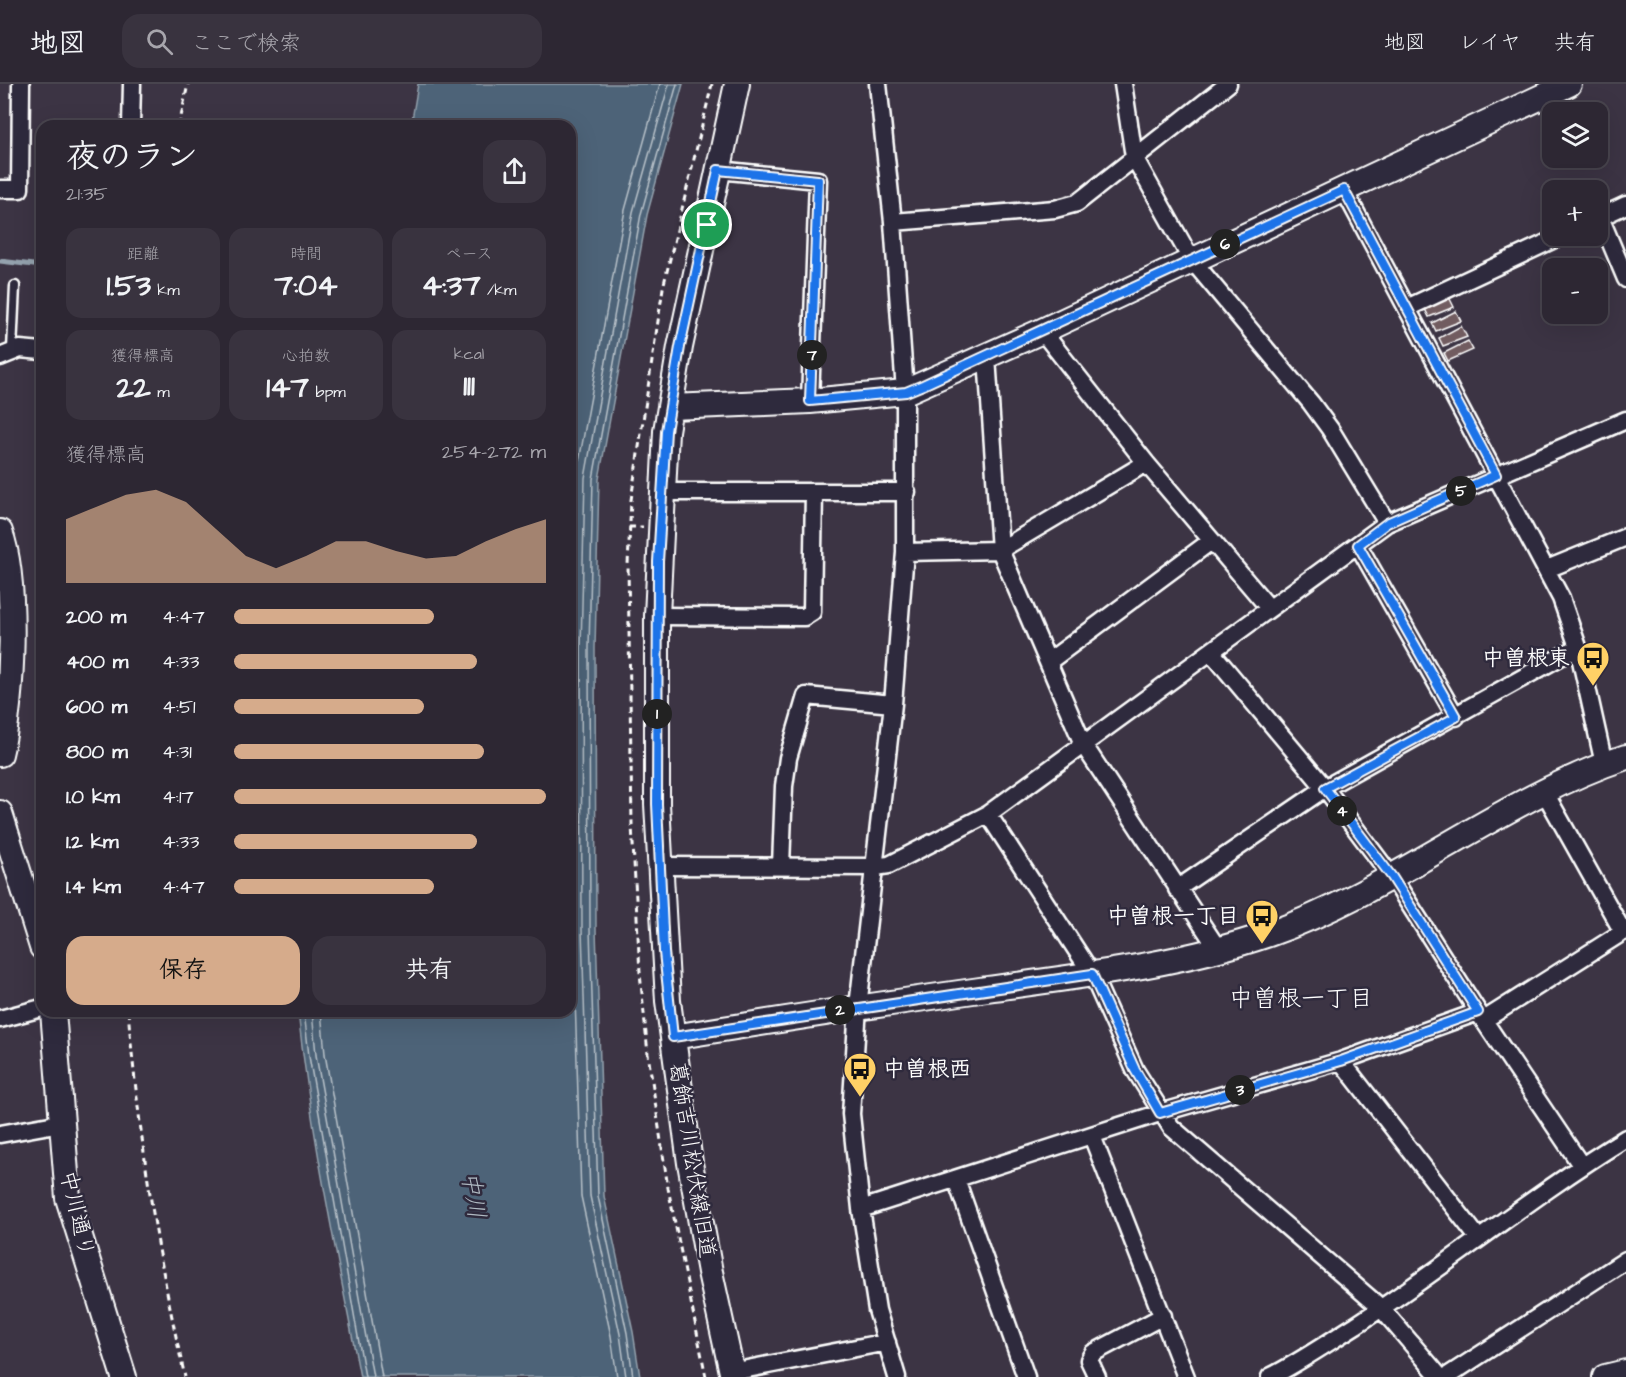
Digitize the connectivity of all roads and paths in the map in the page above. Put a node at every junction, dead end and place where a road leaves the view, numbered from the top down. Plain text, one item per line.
1 (21, 84) edge
2 (132, 84) edge
3 (188, 84) edge
4 (737, 84) edge
5 (878, 84) edge
6 (1123, 84) edge
7 (1228, 84) edge
8 (1569, 84) edge
9 (131, 120) edge
10 (180, 120) edge
11 (1134, 157) junction
12 (718, 170) junction
13 (0, 189) edge
14 (1344, 190) junction
15 (1626, 205) edge
16 (1608, 213) edge
17 (893, 222) junction
18 (1608, 238) edge
19 (1542, 245) edge
20 (1191, 259) junction
21 (1626, 279) edge
22 (15, 286) dead end
23 (1407, 308) junction
24 (1042, 331) junction
25 (36, 351) edge
26 (6, 353) edge
27 (987, 357) junction
28 (906, 392) junction
29 (810, 401) junction
30 (671, 406) junction
31 (1626, 420) edge
32 (1146, 463) junction
33 (1496, 475) junction
34 (662, 492) junction
35 (814, 492) junction
36 (907, 492) junction
37 (1387, 523) junction
38 (629, 527) dead end
39 (635, 527) dead end
40 (0, 532) edge
41 (1626, 537) edge
42 (1211, 541) junction
43 (1358, 545) junction
44 (1000, 550) junction
45 (906, 552) junction
46 (1547, 569) junction
47 (1269, 608) junction
48 (657, 616) junction
49 (1578, 647) junction
50 (5, 652) edge
51 (1212, 653) junction
52 (1048, 663) junction
53 (892, 704) junction
54 (1456, 717) junction
55 (1083, 744) junction
56 (0, 754) edge
57 (1615, 761) edge
58 (1325, 788) junction
59 (1545, 793) junction
60 (0, 813) edge
61 (988, 814) junction
62 (660, 866) junction
63 (781, 867) junction
64 (875, 867) junction
65 (1392, 877) junction
66 (1177, 889) junction
67 (36, 928) edge
68 (1624, 931) edge
69 (1218, 949) junction
70 (1092, 974) junction
71 (858, 1007) junction
72 (36, 1010) edge
73 (1481, 1016) junction
74 (53, 1017) edge
75 (129, 1017) edge
76 (0, 1019) edge
77 (673, 1037) junction
78 (1341, 1061) junction
79 (1160, 1113) junction
80 (61, 1123) junction
81 (0, 1134) edge
82 (1092, 1136) junction
83 (1626, 1137) edge
84 (1581, 1165) junction
85 (956, 1179) junction
86 (861, 1209) junction
87 (1479, 1239) junction
88 (1626, 1260) edge
89 (1381, 1308) junction
90 (1163, 1316) junction
91 (886, 1342) junction
92 (1626, 1372) edge
93 (732, 1375) edge
94 (124, 1377) edge
95 (185, 1377) edge
96 (897, 1377) edge
97 (1026, 1377) edge
98 (1096, 1377) edge
99 (1186, 1377) edge
100 (1270, 1377) edge
101 (1440, 1377) edge
102 (1446, 1377) edge
103 (1605, 1377) edge

1 - 13 street
2 - 9 street
3 - 10 path
4 - 12 street, 葛飾吉川松伏線旧道
5 - 17 street
6 - 11 street
7 - 11 street
8 - 14 street
11 - 17 street
11 - 20 street
12 - 29 street
12 - 30 street, 葛飾吉川松伏線旧道
14 - 20 street
14 - 23 street
15 - 16 street
17 - 28 street
18 - 21 street
19 - 23 street
20 - 24 street
20 - 37 street
22 - 26 lane
23 - 33 street
24 - 27 street
24 - 32 street
25 - 26 street
27 - 28 street
27 - 44 street
28 - 29 street
28 - 36 street
29 - 30 street
30 - 34 street, 葛飾吉川松伏線旧道
31 - 33 street
32 - 42 street
32 - 44 street
33 - 37 street
33 - 46 street
34 - 35 street
34 - 48 street, 葛飾吉川松伏線旧道
35 - 36 street
35 - 48 street
36 - 45 street
37 - 43 street
38 - 39 path
40 - 50 street
41 - 46 street
42 - 47 street
42 - 52 street
43 - 47 street
43 - 54 street
44 - 45 street
44 - 52 street
45 - 53 street
46 - 49 street
47 - 51 street
48 - 62 street, 葛飾吉川松伏線旧道
49 - 54 street
49 - 57 street
50 - 56 street
51 - 55 street
51 - 58 street
52 - 55 street
53 - 63 street
53 - 64 street
54 - 58 street
55 - 61 street
55 - 66 street
57 - 59 street
58 - 65 street
58 - 66 street
59 - 65 street
59 - 68 street
60 - 67 street
61 - 64 street
61 - 70 street
62 - 63 street
62 - 77 street, 葛飾吉川松伏線旧道
63 - 64 street
64 - 71 street
65 - 69 street
65 - 73 street
66 - 69 street
68 - 73 street
69 - 70 street
70 - 71 street
70 - 79 street
71 - 77 street
71 - 86 street
72 - 76 street
73 - 78 street
73 - 84 street
74 - 80 street, 中川通り
75 - 95 path
77 - 93 street, 葛飾吉川松伏線旧道
78 - 79 street
78 - 87 street
79 - 82 street
79 - 89 street
80 - 81 street
80 - 94 street, 中川通り
82 - 85 street
82 - 90 street
83 - 84 street
84 - 87 street
85 - 86 street
85 - 97 street
86 - 91 street
87 - 89 street
88 - 102 street
89 - 100 street
89 - 101 street
90 - 98 street
90 - 99 street
91 - 93 street
91 - 96 street
92 - 103 street

